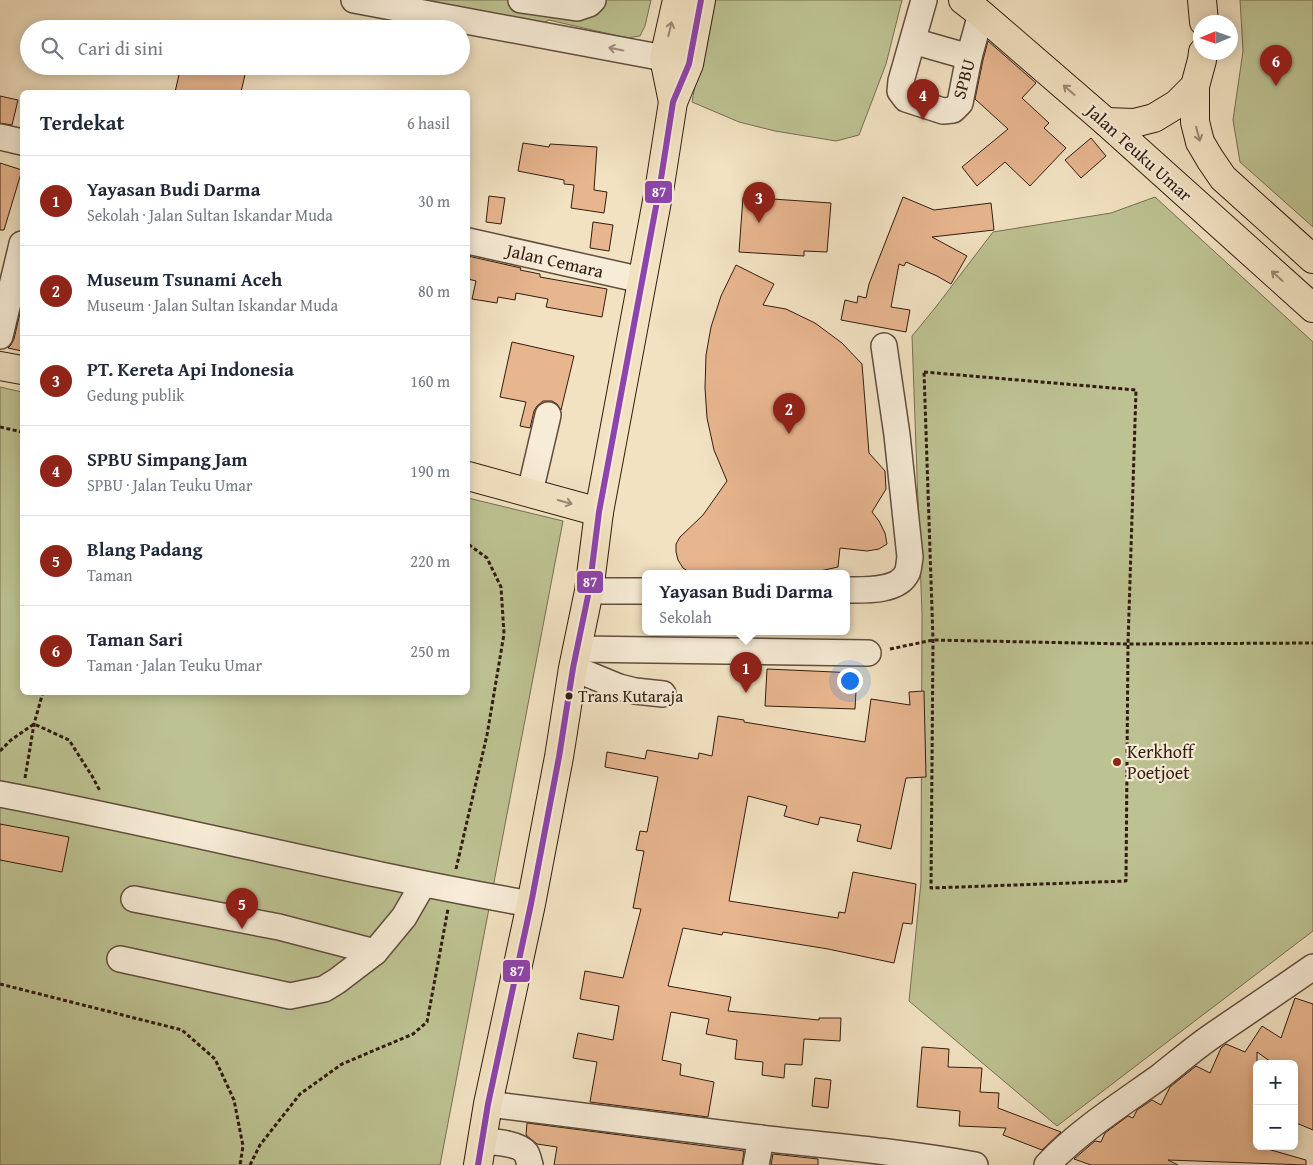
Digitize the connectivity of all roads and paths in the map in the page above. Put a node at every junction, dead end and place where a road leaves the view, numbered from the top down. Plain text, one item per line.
1 (354, 0) edge
2 (521, 0) edge
3 (593, 0) edge
4 (677, 0) edge
5 (701, 0) edge
6 (924, 0) edge
7 (1202, 0) edge
8 (972, 7) edge
9 (465, 10) edge
10 (1203, 15) edge
11 (913, 41) junction
12 (969, 58) junction
13 (1202, 60) edge
14 (676, 61) junction
15 (1195, 86) junction
16 (1106, 122) junction
17 (0, 137) edge
18 (20, 142) edge
19 (470, 241) edge
20 (20, 252) edge
21 (1313, 259) edge
22 (642, 280) junction
23 (1313, 308) edge
24 (0, 336) edge
25 (884, 346) dead end
26 (0, 366) edge
27 (20, 370) edge
28 (548, 415) dead end
29 (0, 427) edge
30 (20, 432) edge
31 (470, 477) edge
32 (530, 492) junction
33 (599, 512) junction
34 (850, 590) edge
35 (589, 591) junction
36 (642, 591) edge
37 (932, 640) junction
38 (1313, 643) edge
39 (1128, 644) junction
40 (868, 653) joint
41 (575, 658) junction
42 (663, 694) dead end
43 (42, 695) edge
44 (34, 724) junction
45 (0, 751) edge
46 (11, 796) edge
47 (112, 817) junction
48 (424, 884) junction
49 (134, 900) dead end
50 (531, 904) junction
51 (375, 952) junction
52 (120, 959) dead end
53 (1313, 966) edge
54 (0, 984) edge
55 (488, 1104) junction
56 (761, 1138) junction
57 (480, 1153) edge
58 (814, 1154) edge
59 (240, 1165) edge
60 (530, 1165) edge
61 (756, 1165) edge
62 (975, 1165) edge
63 (1047, 1165) edge

1 - 9 street
2 - 3 street
14 -> 4 highway
5 - 14 highway
6 - 11 street, SPBU
7 - 10 highway
8 - 12 street, SPBU
16 -> 8 highway, Jalan Teuku Umar
14 -> 9 street
11 - 12 street
11 - 12 street, SPBU
13 - 15 highway
14 - 22 highway
15 - 16 highway
15 -> 21 highway
23 -> 16 highway, Jalan Teuku Umar
17 - 18 street
19 - 22 street, Jalan Cemara
20 - 24 street
22 - 33 highway
25 - 34 street
26 - 27 highway
28 - 32 street
29 - 30 path
31 - 32 highway
32 -> 33 highway
33 - 35 highway
35 - 36 street
35 - 41 highway
37 - 39 path
37 - 39 path
37 - 39 path
37 - 40 path
38 - 39 path
40 - 41 street
41 - 42 street
41 - 50 highway
43 - 44 path
44 - 45 path
44 - 46 path
44 - 47 path
46 - 47 street
47 - 48 street
48 - 50 street
48 - 51 street
49 - 51 street
50 - 55 highway
51 - 52 street
53 - 63 street
54 - 59 path
55 - 56 street
55 - 57 highway
56 - 58 street
56 - 61 street
57 - 60 street
58 - 62 street

